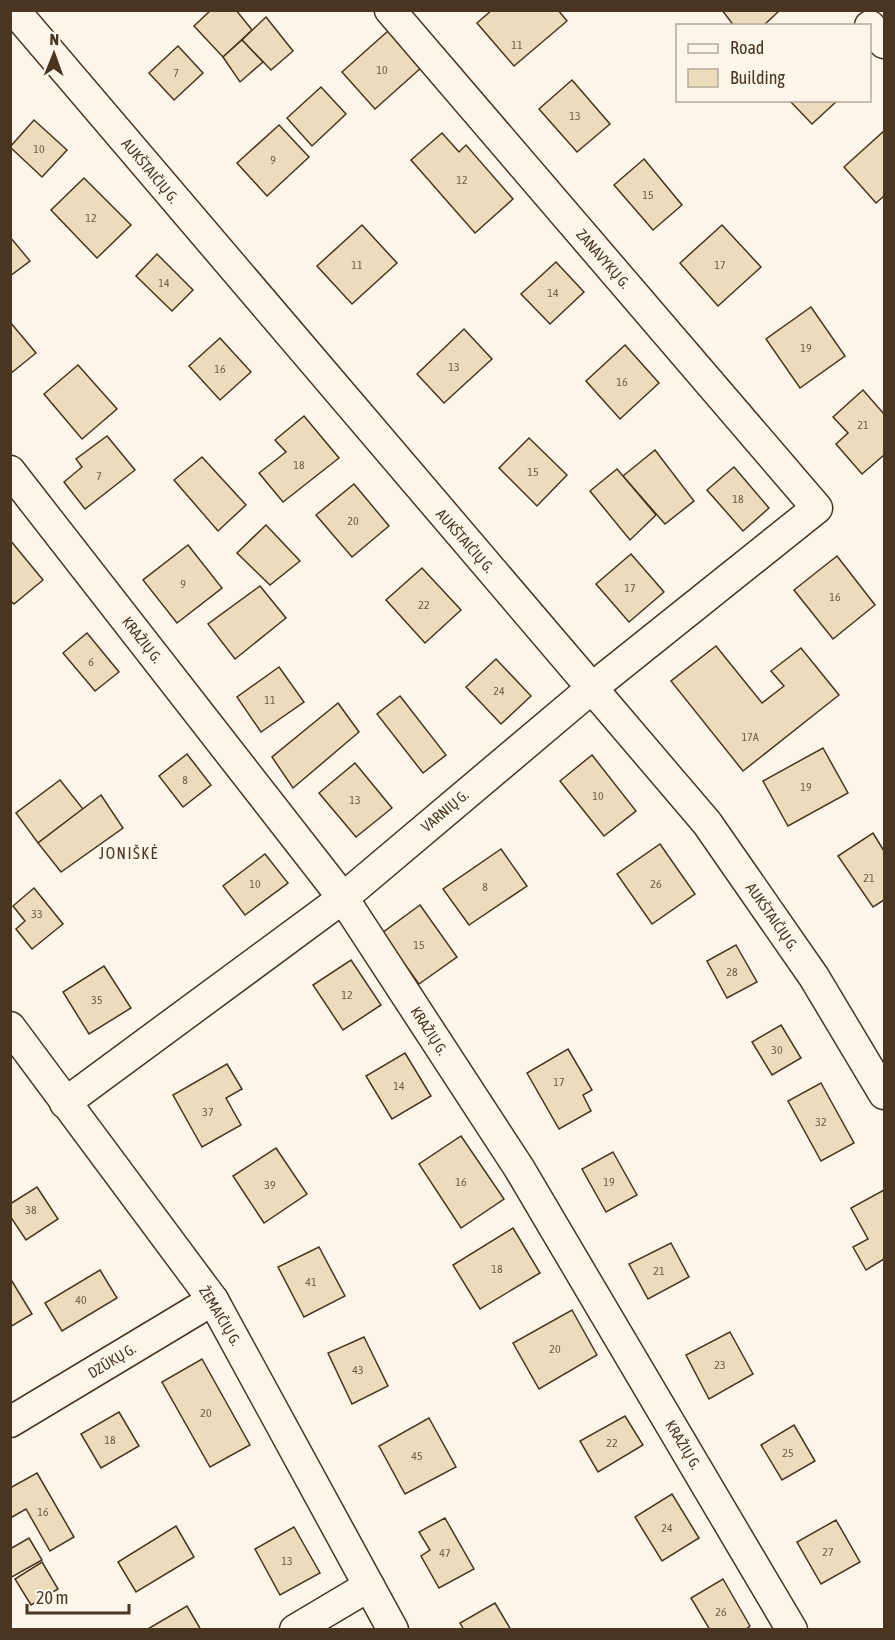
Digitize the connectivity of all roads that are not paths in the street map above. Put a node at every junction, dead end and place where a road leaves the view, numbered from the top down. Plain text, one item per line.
1 (14, 10) edge
2 (390, 10) edge
3 (857, 10) edge
4 (868, 24) edge
5 (871, 28) edge
6 (885, 43) edge
7 (10, 471) edge
8 (817, 508) joint
9 (592, 688) junction
10 (343, 898) junction
11 (10, 1027) edge
12 (885, 1094) edge
13 (65, 1103) junction
14 (213, 1300) junction
15 (10, 1422) edge
16 (369, 1586) junction
17 (295, 1629) edge
18 (393, 1629) edge
19 (792, 1629) edge

1 - 9 street, AUKŠTAIČIŲ G.
2 - 8 street, ZANAVYKŲ G.
3 - 4 street
5 - 6 street
7 - 10 street, KRAŽIŲ G.
8 - 9 street, VARNIŲ G.
9 - 10 street, VARNIŲ G.
9 - 12 street, AUKŠTAIČIŲ G.
10 - 13 street, VARNIŲ G.
10 - 19 street, KRAŽIŲ G.
11 - 13 street, ŽEMAIČIŲ G.
13 - 14 street, ŽEMAIČIŲ G.
14 - 15 street, DZŪKŲ G.
14 - 16 street, ŽEMAIČIŲ G.
16 - 17 street
16 - 18 street, ŽEMAIČIŲ G.

